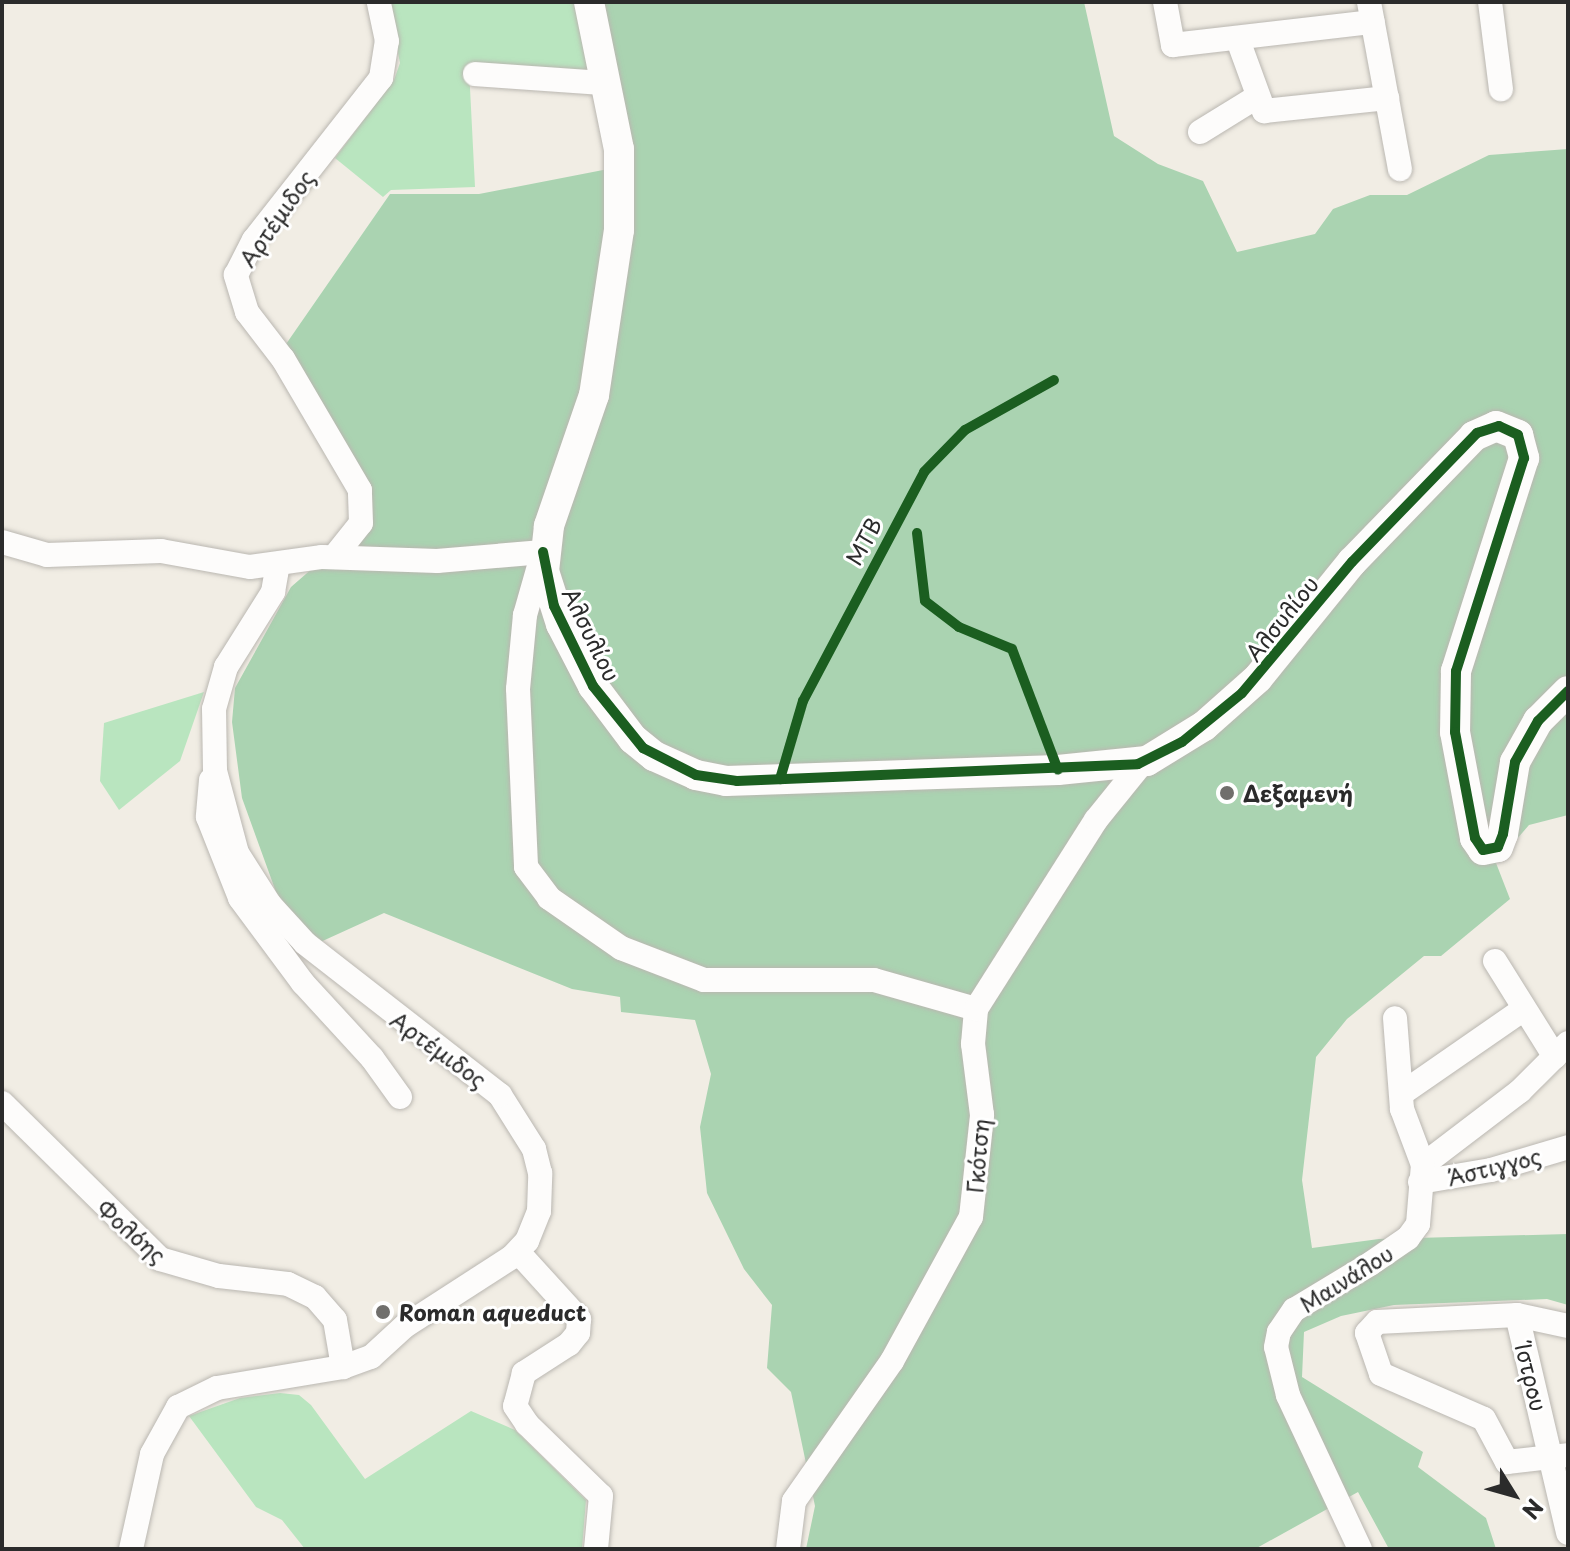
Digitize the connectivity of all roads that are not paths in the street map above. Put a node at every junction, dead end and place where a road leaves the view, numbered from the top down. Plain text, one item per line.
1 (379, 2) edge
2 (589, 2) edge
3 (1165, 2) edge
4 (1490, 2) edge
5 (1371, 12) edge
6 (1238, 40) junction
7 (475, 74) dead end
8 (605, 83) junction
9 (1501, 89) dead end
10 (1255, 98) junction
11 (1387, 98) junction
12 (1200, 132) dead end
13 (1400, 169) dead end
14 (2, 542) edge
15 (543, 552) junction
16 (334, 557) junction
17 (278, 565) junction
18 (1568, 691) edge
19 (1142, 763) junction
20 (215, 771) junction
21 (1495, 961) dead end
22 (976, 1009) junction
23 (1524, 1009) junction
24 (1395, 1018) dead end
25 (1561, 1050) edge
26 (1404, 1092) junction
27 (400, 1097) dead end
28 (2, 1103) edge
29 (1568, 1147) edge
30 (1422, 1174) junction
31 (518, 1252) junction
32 (1517, 1315) junction
33 (1568, 1326) edge
34 (343, 1367) junction
35 (1560, 1456) edge
36 (1568, 1533) edge
37 (131, 1549) edge
38 (596, 1549) edge
39 (788, 1549) edge
40 (1360, 1549) edge

1 - 16 street, Αρτέμιδος
2 - 8 street
3 - 6 street
4 - 9 street
5 - 6 street
5 - 11 street
6 - 10 street
7 - 8 street
8 - 15 street
10 - 11 street
10 - 12 street
11 - 13 street
14 - 17 street
15 - 16 street
15 - 19 street, Αλσυλίου
15 - 22 street
16 - 17 street
17 - 20 street, Αρτέμιδος
18 - 19 street, Αλσυλίου
19 - 22 street, Γκότση
20 - 27 street
20 - 31 street, Αρτέμιδος
21 - 23 street
22 - 39 street, Γκότση
23 - 25 street
23 - 26 street
24 - 26 street, Μαινάλου
25 - 30 street
26 - 30 street, Μαινάλου
28 - 34 street, Φολόης
29 - 30 street, Άστιγγος
30 - 40 street, Μαινάλου
31 - 34 street, Αρτέμιδος
31 - 38 street
32 - 33 street
32 - 35 street, Ίστρου
32 - 35 street
34 - 37 street, Αρτέμιδος
35 - 36 street, Ίστρου

